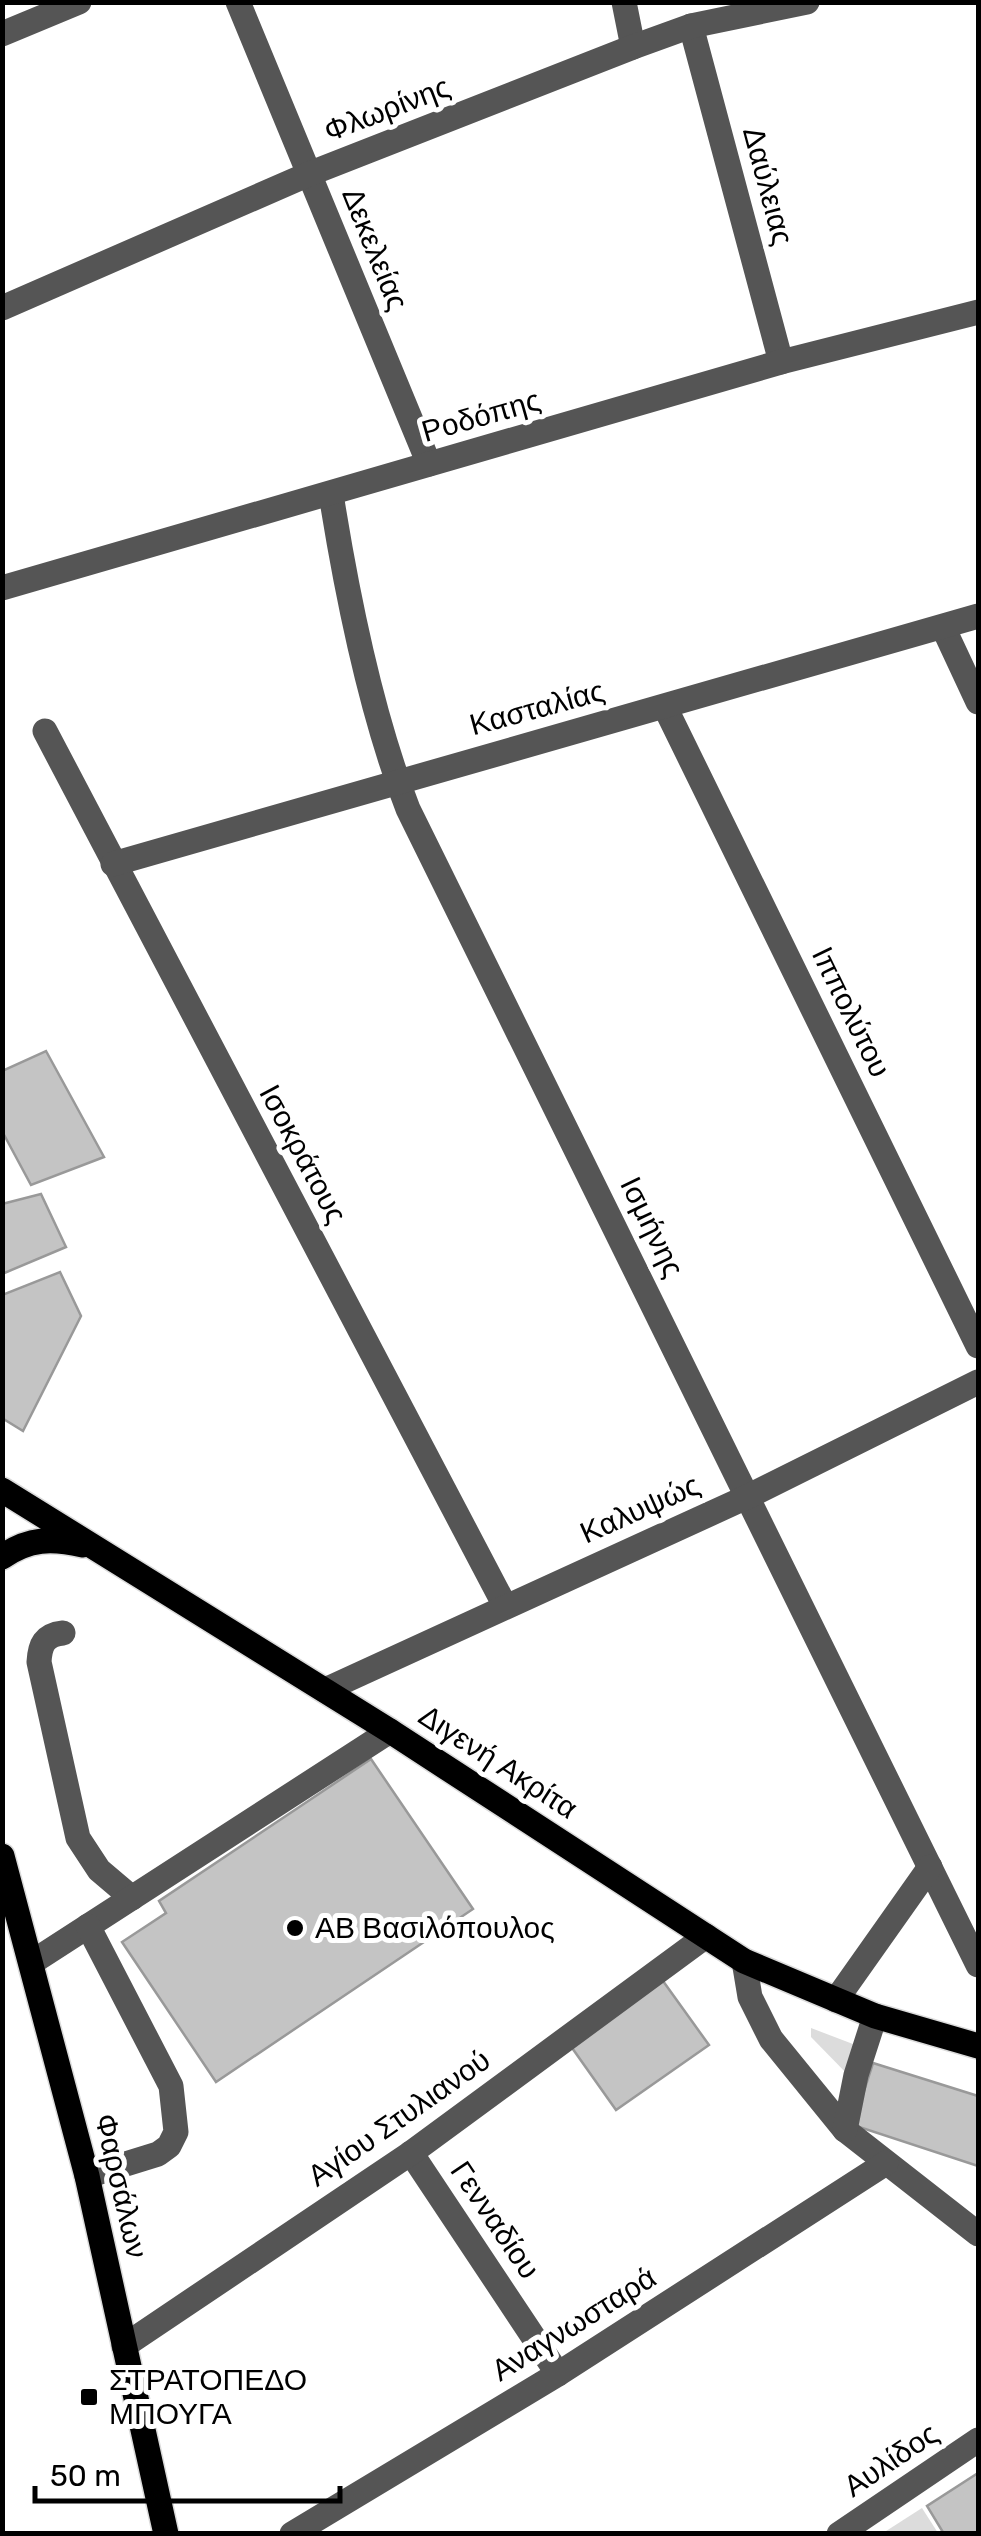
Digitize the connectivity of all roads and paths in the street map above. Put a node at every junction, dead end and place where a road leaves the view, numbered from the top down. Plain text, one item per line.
1 (79, 2) edge
2 (238, 2) edge
3 (624, 2) edge
4 (807, 2) edge
5 (691, 26) junction
6 (2, 34) edge
7 (633, 47) junction
8 (310, 174) junction
9 (2, 308) edge
10 (978, 312) edge
11 (782, 362) junction
12 (429, 464) junction
13 (332, 494) junction
14 (2, 588) edge
15 (978, 616) edge
16 (943, 627) junction
17 (978, 702) edge
18 (665, 706) junction
19 (45, 732) dead end
20 (398, 781) junction
21 (113, 864) junction
22 (978, 1346) edge
23 (978, 1382) edge
24 (2, 1490) edge
25 (749, 1496) junction
26 (101, 1549) junction
27 (2, 1556) edge
28 (504, 1606) junction
29 (63, 1633) dead end
30 (325, 1690) junction
31 (390, 1731) junction
32 (2, 1856) edge
33 (930, 1867) junction
34 (132, 1898) junction
35 (88, 1926) junction
36 (706, 1936) junction
37 (744, 1961) junction
38 (32, 1963) junction
39 (978, 1966) edge
40 (836, 2000) junction
41 (875, 2016) junction
42 (978, 2046) edge
43 (845, 2130) junction
44 (410, 2152) junction
45 (886, 2163) junction
46 (87, 2176) junction
47 (978, 2234) edge
48 (124, 2346) junction
49 (558, 2374) junction
50 (978, 2440) edge
51 (166, 2534) edge
52 (292, 2534) edge
53 (839, 2534) edge

1 - 6 street
2 - 8 street, Δεκελείας
3 - 7 street
4 - 5 street, Φλωρίνης
5 - 7 street, Φλωρίνης
5 - 11 street, Δαύλειας
7 - 8 street, Φλωρίνης
8 - 9 street, Φλωρίνης
8 - 12 street, Δεκελείας
10 - 11 street, Ροδόπης
11 - 12 street, Ροδόπης
12 - 13 street, Ροδόπης
13 - 14 street, Ροδόπης
13 - 20 street, Ισμήνης
15 - 16 street, Κασταλίας
16 - 17 street
16 - 18 street, Κασταλίας
18 - 20 street, Κασταλίας
18 - 22 street, Ιππολύτου
19 - 21 street, Ισοκράτους
20 - 21 street, Κασταλίας
20 - 25 street, Ισμήνης
21 - 28 street, Ισοκράτους
23 - 25 street, Καλυψώς
24 - 26 main road, Διγενή Ακρίτα
25 - 28 street, Καλυψώς
25 - 33 street, Ισμήνης
26 - 27 main road
26 - 30 main road, Διγενή Ακρίτα
28 - 30 street, Καλυψώς
29 - 34 street
30 - 31 main road, Διγενή Ακρίτα
31 - 34 street
31 - 36 main road, Διγενή Ακρίτα
32 - 38 main road, Φαρσάλων
33 - 39 street, Ισμήνης
33 - 40 street
34 - 35 street
35 - 38 street
35 - 46 street
36 - 37 main road, Διγενή Ακρίτα
36 - 44 street, Αγίου Στυλιανού
37 - 40 main road, Διγενή Ακρίτα
37 - 43 street
38 - 46 main road, Φαρσάλων
40 - 41 main road, Διγενή Ακρίτα
41 - 42 main road, Διγενή Ακρίτα
41 - 43 street
43 - 45 street
44 - 48 street, Αγίου Στυλιανού
44 - 49 street, Γενναδίου
45 - 47 street
45 - 49 street, Αναγνωσταρά
46 - 48 main road, Φαρσάλων
48 - 51 main road, Φαρσάλων
49 - 52 street, Αναγνωσταρά
50 - 53 street, Αυλίδος

